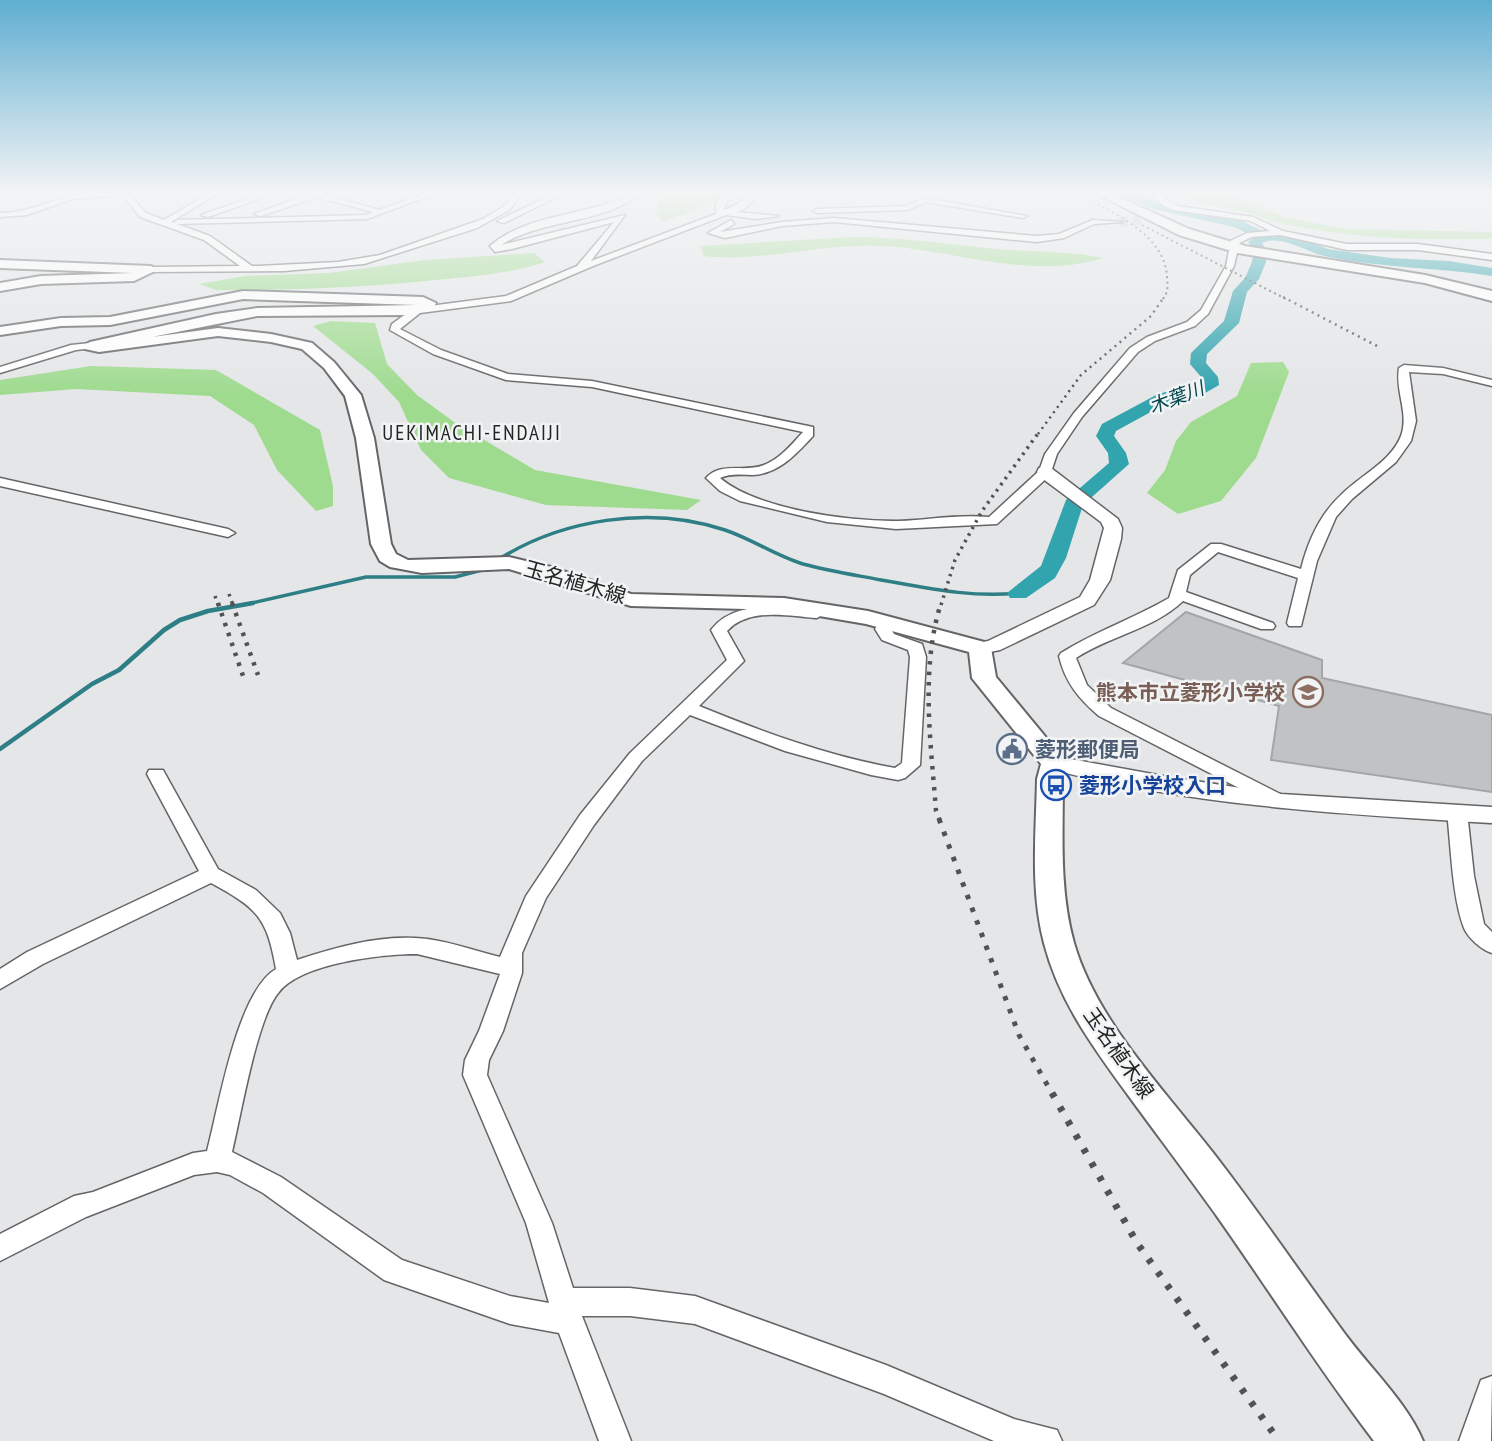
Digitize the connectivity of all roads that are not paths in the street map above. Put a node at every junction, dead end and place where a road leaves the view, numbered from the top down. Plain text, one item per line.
1 (237, 259) edge
2 (368, 259) edge
3 (586, 259) edge
4 (603, 259) edge
5 (1231, 259) edge
6 (1300, 259) edge
7 (0, 264) edge
8 (248, 267) junction
9 (579, 268) junction
10 (151, 270) junction
11 (0, 287) edge
12 (1492, 296) edge
13 (417, 310) junction
14 (0, 331) edge
15 (90, 346) junction
16 (0, 370) edge
17 (1492, 383) edge
18 (1045, 472) junction
19 (0, 482) edge
20 (228, 533) dead end
21 (1307, 576) junction
22 (1178, 594) junction
23 (842, 614) junction
24 (1294, 623) dead end
25 (886, 624) junction
26 (1267, 626) dead end
27 (980, 648) junction
28 (689, 708) junction
29 (1054, 763) junction
30 (156, 774) dead end
31 (1281, 802) junction
32 (1457, 812) junction
33 (1492, 815) edge
34 (211, 874) junction
35 (1492, 945) edge
36 (511, 968) junction
37 (288, 971) junction
38 (0, 980) edge
39 (217, 1161) junction
40 (1, 1244) edge
41 (566, 1312) junction
42 (1492, 1391) edge
43 (615, 1441) edge
44 (1046, 1441) edge
45 (1401, 1441) edge
46 (1475, 1441) edge

1 - 8 street
2 - 8 street
3 - 9 street
4 - 9 street
5 - 18 street
6 - 12 main road
7 - 10 main road
8 - 10 street
9 - 13 street
10 - 11 main road
13 - 14 main road
13 - 15 main road
13 - 18 street
15 - 16 street
15 - 23 main road, 玉名植木線
17 - 21 street
18 - 27 street
19 - 20 street
21 - 22 street
21 - 24 street
22 - 26 street
22 - 31 street
23 - 25 main road, 玉名植木線
23 - 28 street
25 - 27 main road, 玉名植木線
25 - 28 street
27 - 29 main road
28 - 36 street
29 - 31 street
29 - 45 main road, 玉名植木線
30 - 34 street
31 - 32 street
32 - 33 street
32 - 35 street
34 - 37 street
34 - 38 street
36 - 37 street
36 - 41 street
37 - 39 street
39 - 40 street
39 - 41 street
41 - 43 street
41 - 44 street
42 - 46 street

